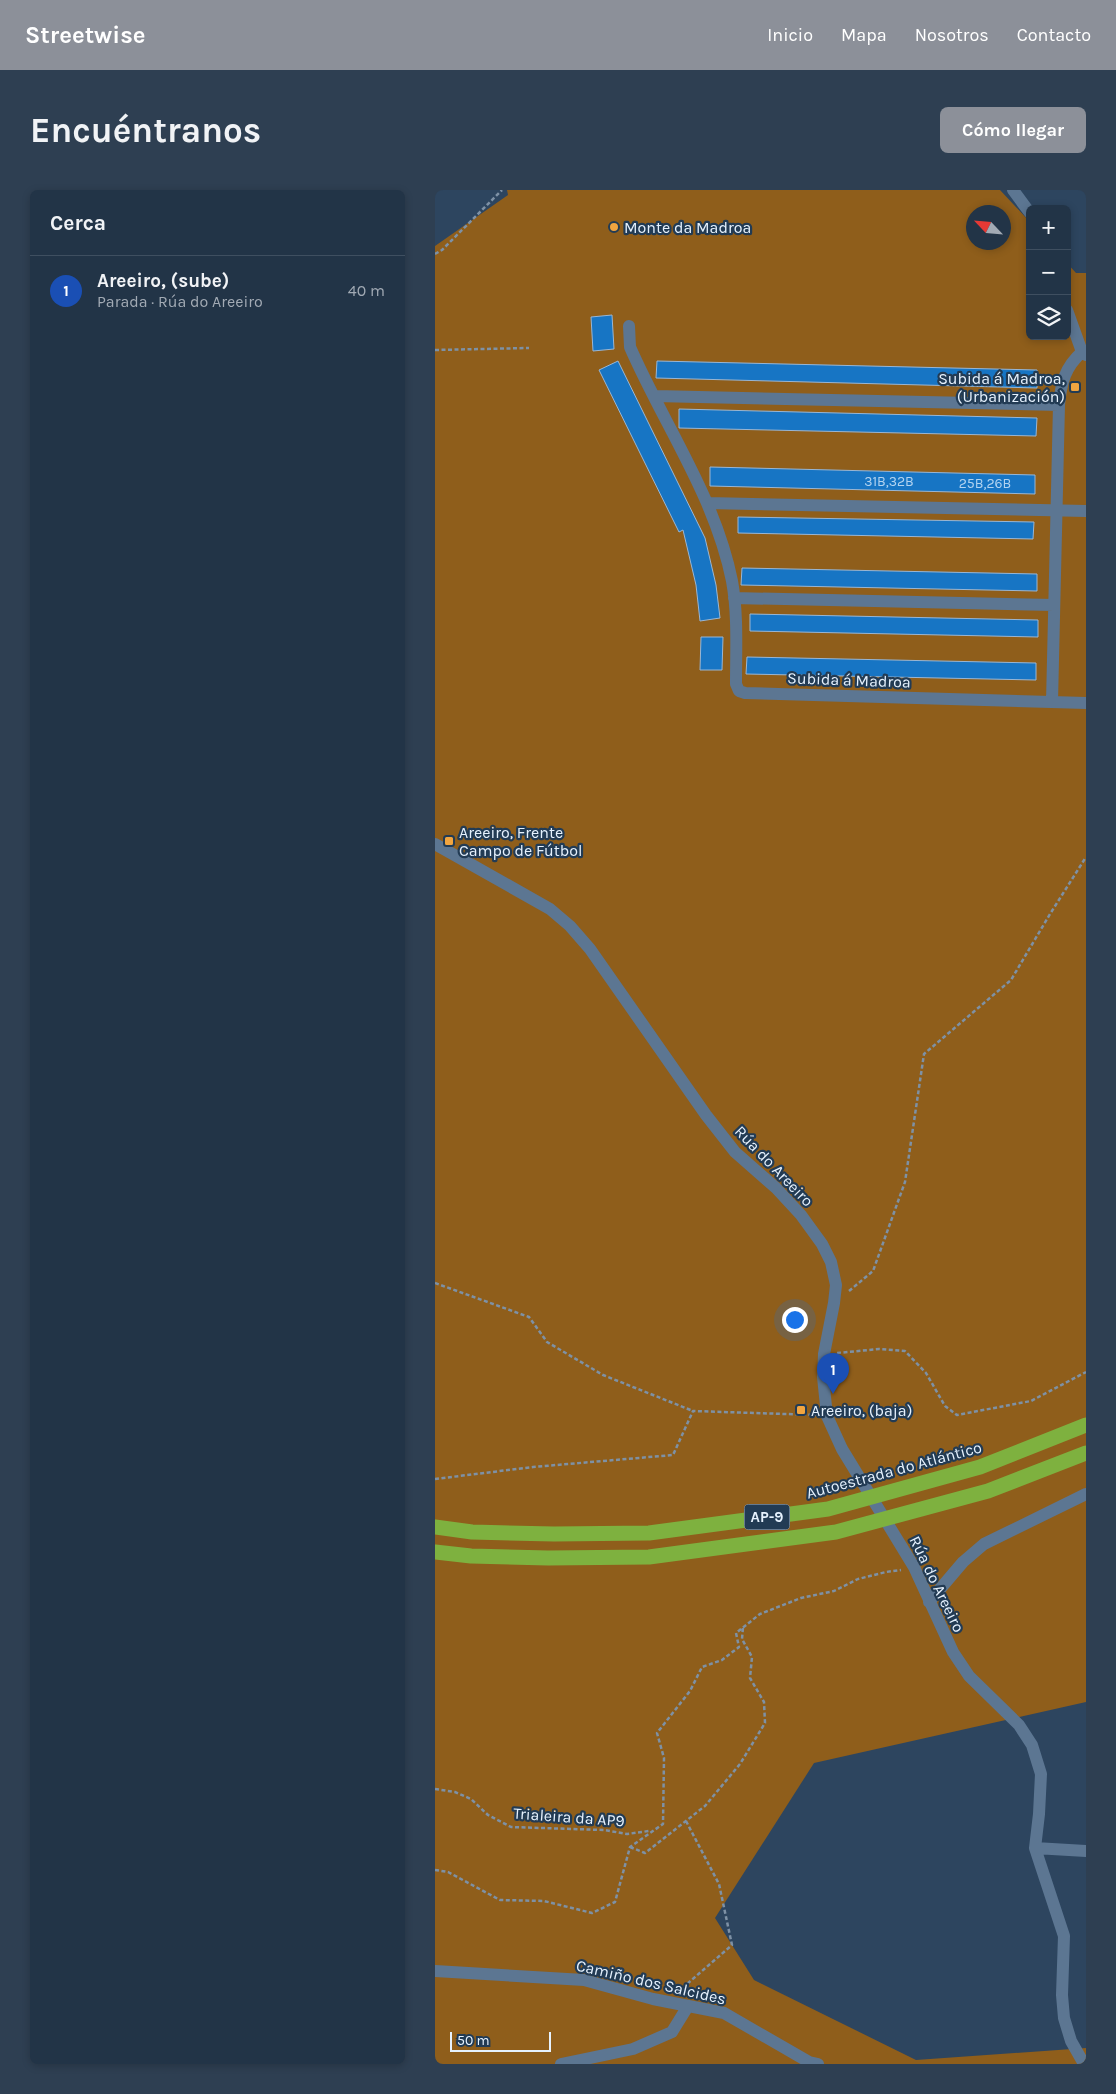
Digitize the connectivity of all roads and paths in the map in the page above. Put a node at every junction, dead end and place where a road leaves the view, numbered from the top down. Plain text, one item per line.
1 (502, 190) edge
2 (1013, 190) edge
3 (1026, 208) edge
4 (435, 254) edge
5 (1071, 320) edge
6 (629, 326) dead end
7 (529, 348) dead end
8 (435, 350) edge
9 (1084, 353) edge
10 (655, 396) junction
11 (1059, 405) junction
12 (707, 503) junction
13 (1057, 510) junction
14 (1086, 511) edge
15 (734, 598) junction
16 (1054, 605) junction
17 (1052, 702) junction
18 (1086, 703) edge
19 (435, 844) edge
20 (1086, 857) edge
21 (435, 1283) edge
22 (835, 1303) junction
23 (823, 1354) junction
24 (1086, 1372) edge
25 (693, 1410) junction
26 (827, 1416) junction
27 (1086, 1425) edge
28 (1086, 1454) edge
29 (435, 1479) edge
30 (1086, 1494) edge
31 (435, 1527) edge
32 (435, 1552) edge
33 (915, 1568) junction
34 (929, 1602) junction
35 (743, 1627) junction
36 (435, 1789) edge
37 (686, 1821) junction
38 (651, 1831) junction
39 (630, 1847) junction
40 (1035, 1848) junction
41 (1086, 1851) edge
42 (435, 1870) edge
43 (435, 1970) edge
44 (688, 2006) junction
45 (561, 2064) edge
46 (818, 2064) edge
47 (1084, 2064) edge

1 - 4 path
2 - 3 street
5 - 9 street
6 - 10 street, Subida á Madroa
7 - 8 path
9 - 11 street
10 - 11 street
10 - 12 street, Subida á Madroa
11 - 13 street
12 - 13 street
12 - 15 street, Subida á Madroa
13 - 14 street
13 - 16 street
15 - 16 street
15 - 17 street, Subida á Madroa
16 - 17 street
17 - 18 street, Subida á Madroa
19 - 22 street, Rúa do Areeiro
20 - 22 path
21 - 25 path
22 - 23 street, Rúa do Areeiro
23 - 24 path
23 - 26 street, Rúa do Areeiro
25 - 26 path
25 - 29 path
26 - 33 street, Rúa do Areeiro
27 - 31 highway, Autoestrada do Atlántico / AP-9
28 - 32 highway, AP-9
30 - 34 street
33 - 34 street, Rúa do Areeiro
33 - 35 path
34 - 40 street, Rúa do Areeiro
35 - 37 path, Trialeira da AP9
35 - 38 path, Trialeira da AP9
36 - 38 path, Trialeira da AP9
37 - 39 path, Trialeira da AP9
37 - 44 path
38 - 39 path, Trialeira da AP9
39 - 42 path, Trialeira da AP9
40 - 41 street
40 - 47 street, Rúa do Areeiro
43 - 44 street, Camiño dos Salcides
44 - 45 street
44 - 46 street, Camiño dos Salcides

